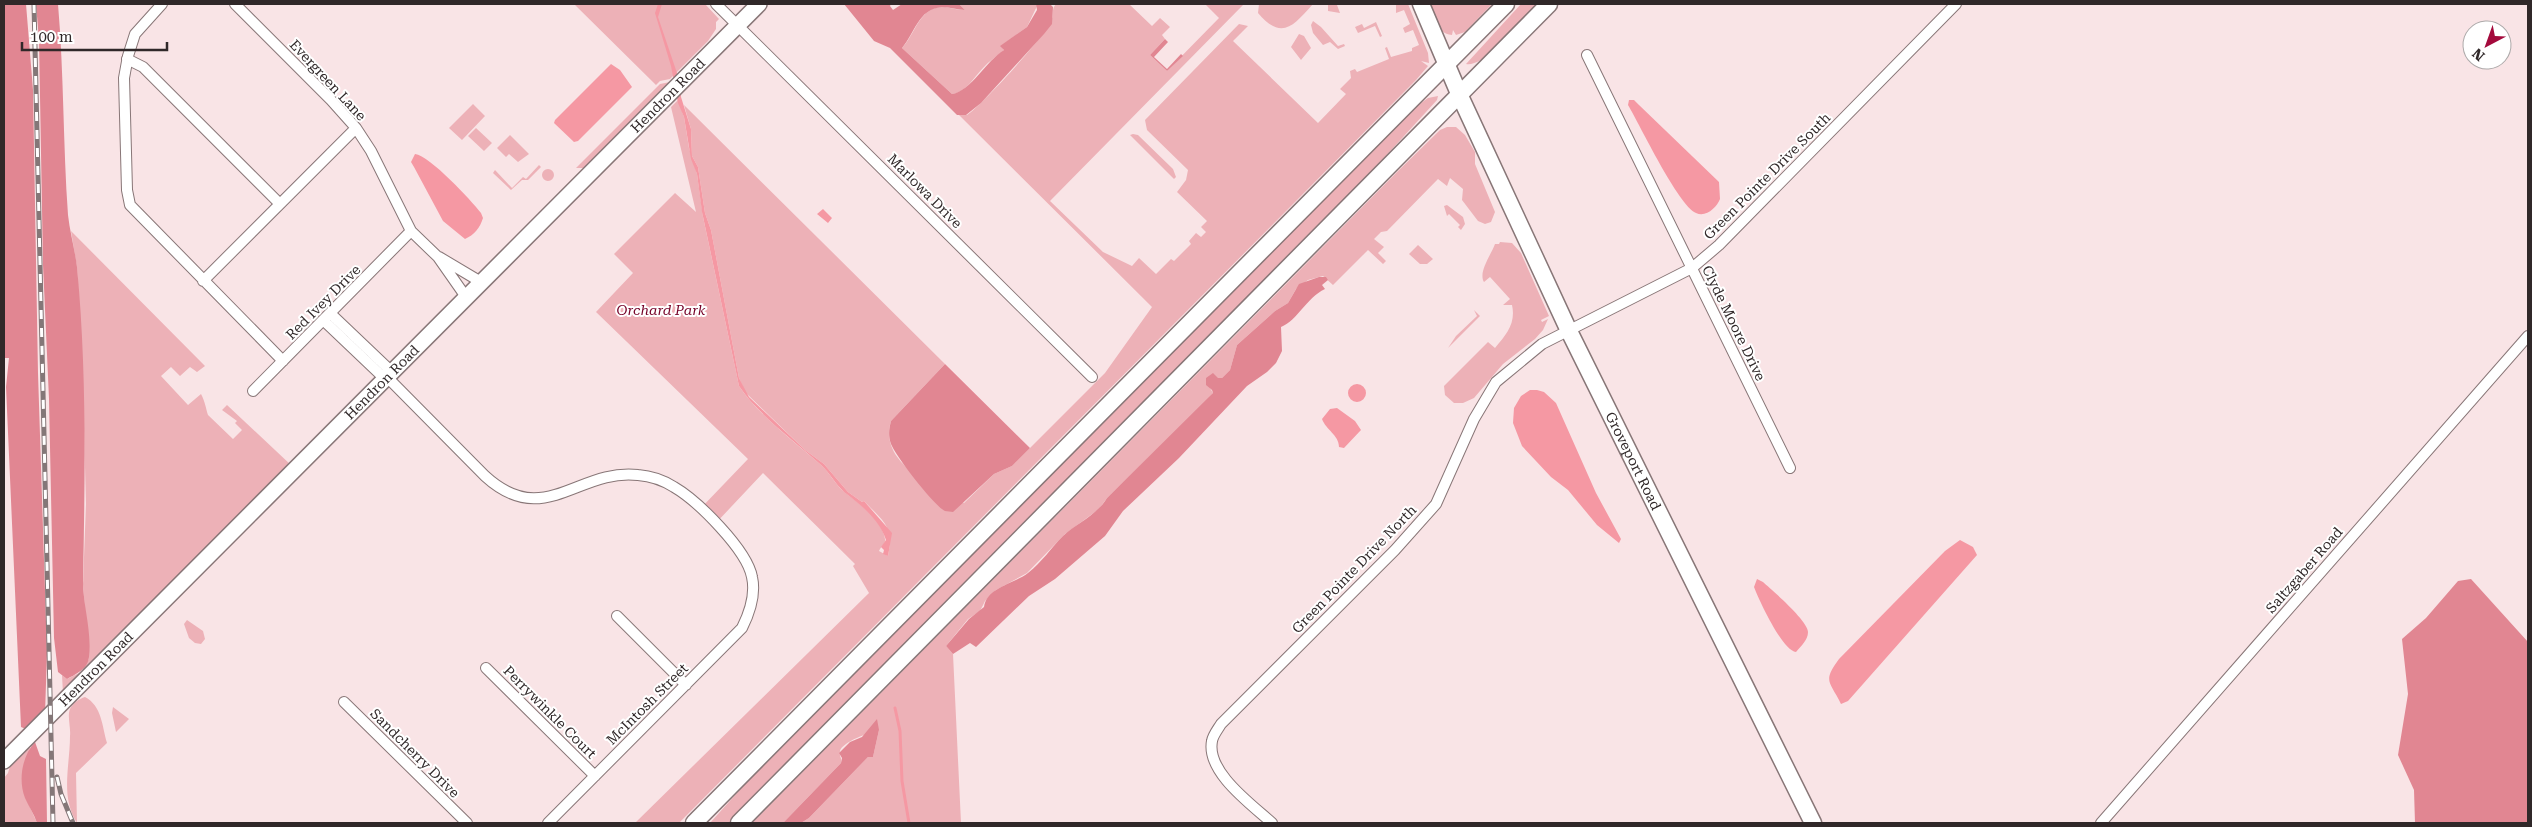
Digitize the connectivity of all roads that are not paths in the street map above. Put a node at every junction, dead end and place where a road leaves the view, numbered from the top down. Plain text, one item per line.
1 (162, 4) edge
2 (235, 4) edge
3 (716, 4) edge
4 (759, 4) edge
5 (1422, 4) edge
6 (1506, 4) edge
7 (1549, 4) edge
8 (1956, 4) edge
9 (738, 26) junction
10 (1587, 55) dead end
11 (128, 59) junction
12 (1447, 64) junction
13 (1460, 96) junction
14 (356, 128) junction
15 (280, 204) junction
16 (411, 231) junction
17 (438, 256) junction
18 (1692, 268) junction
19 (203, 281) junction
20 (481, 282) junction
21 (466, 298) junction
22 (327, 317) junction
23 (1569, 331) junction
24 (2528, 336) edge
25 (283, 361) junction
26 (388, 376) junction
27 (1092, 376) dead end
28 (253, 391) dead end
29 (1790, 468) dead end
30 (617, 616) dead end
31 (486, 668) dead end
32 (686, 685) junction
33 (344, 702) dead end
34 (4, 761) edge
35 (595, 776) junction
36 (467, 823) edge
37 (548, 823) edge
38 (694, 823) edge
39 (740, 823) edge
40 (1272, 823) edge
41 (1813, 823) edge
42 (2101, 823) edge

1 - 11 street
2 - 14 street, Evergreen Lane
3 - 9 street, Marlowa Drive
4 - 9 street, Hendron Road
5 - 12 main road, Groveport Road
6 - 12 main road
7 - 13 main road
8 - 18 street, Green Pointe Drive South
9 - 20 street, Hendron Road
9 - 27 street, Marlowa Drive
10 - 18 street, Clyde Moore Drive
11 - 15 street
11 - 19 street
12 - 13 main road, Groveport Road
12 - 38 main road
13 - 23 main road, Groveport Road
13 - 39 main road
14 - 15 street
14 - 16 street, Evergreen Lane
15 - 19 street
16 - 17 street, Evergreen Lane
16 - 22 street, Red Ivey Drive
17 - 20 street, Evergreen Lane
17 - 21 street, Evergreen Lane
18 - 23 street, Green Pointe Drive South
18 - 29 street, Clyde Moore Drive
19 - 25 street
20 - 21 street, Hendron Road
21 - 26 street, Hendron Road
22 - 25 street, Red Ivey Drive
22 - 26 street
23 - 40 street, Green Pointe Drive North
23 - 41 main road, Groveport Road
24 - 42 street, Saltzgaber Road
25 - 28 street, Red Ivey Drive
26 - 32 street, McIntosh Street
26 - 34 street, Hendron Road
30 - 32 street
31 - 35 street, Perrywinkle Court
32 - 35 street, McIntosh Street
33 - 36 street, Sandcherry Drive
35 - 37 street, McIntosh Street

